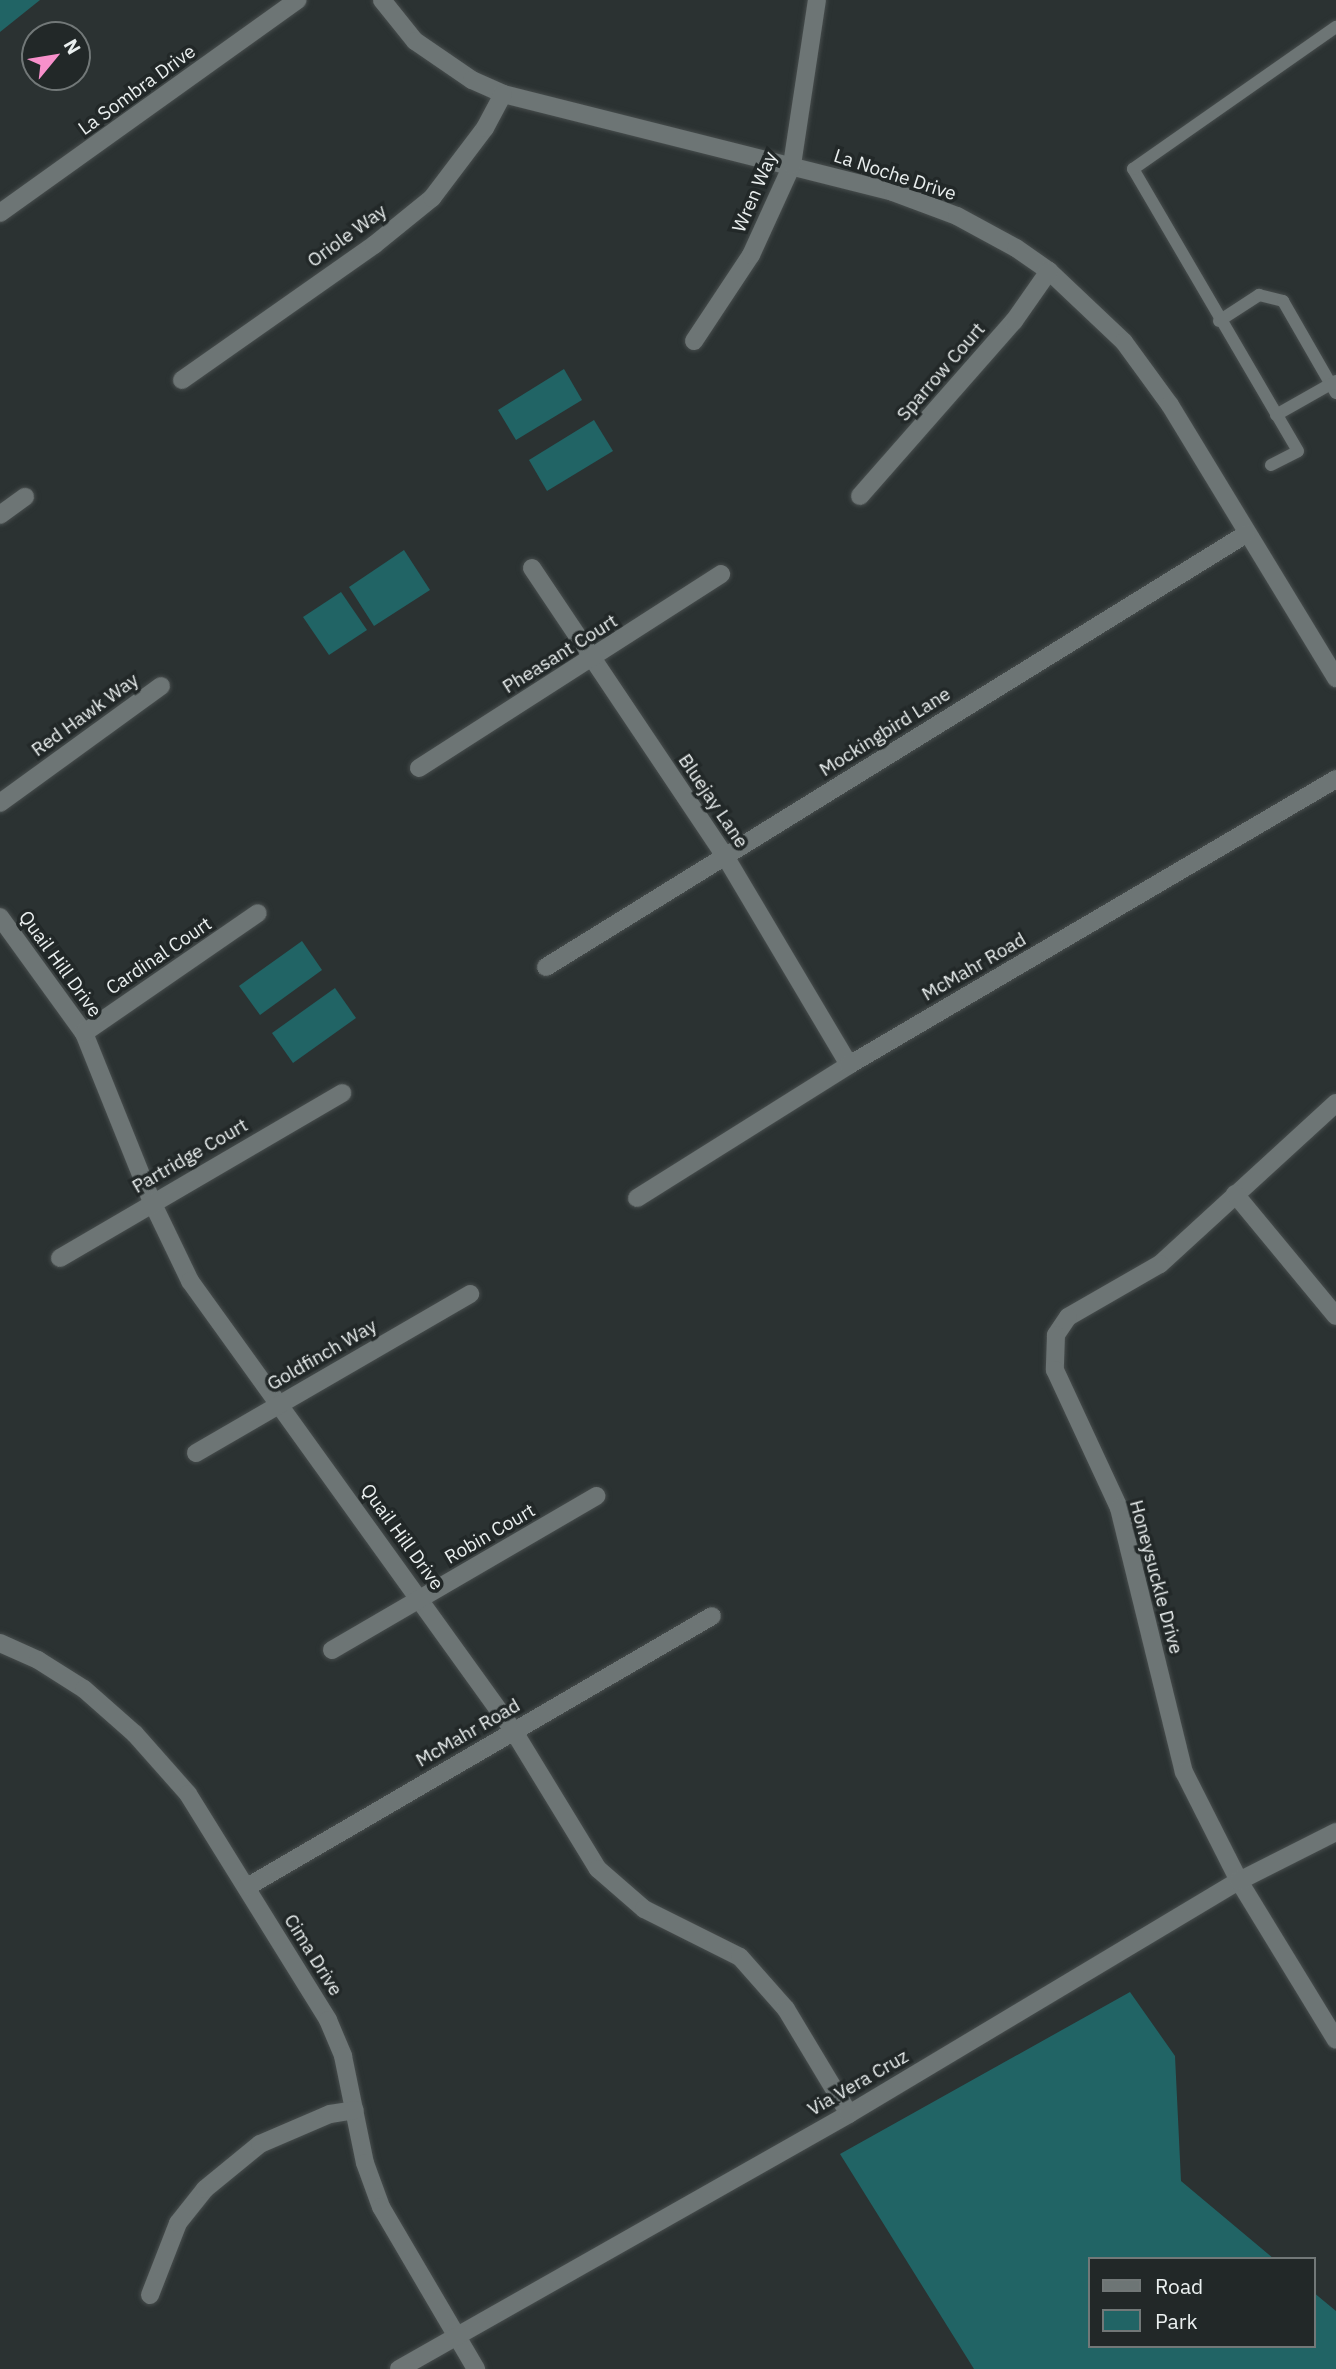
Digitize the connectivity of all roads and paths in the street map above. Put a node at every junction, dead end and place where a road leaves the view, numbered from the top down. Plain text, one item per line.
1 (298, 0) edge
2 (382, 0) edge
3 (817, 0) edge
4 (1336, 27) edge
5 (503, 93) junction
6 (792, 165) junction
7 (0, 213) edge
8 (1049, 271) junction
9 (1219, 321) junction
10 (694, 341) dead end
11 (182, 380) dead end
12 (1334, 386) edge
13 (1276, 415) junction
14 (1271, 465) dead end
15 (860, 496) dead end
16 (25, 497) dead end
17 (0, 515) edge
18 (1246, 534) junction
19 (532, 568) dead end
20 (721, 574) dead end
21 (593, 659) junction
22 (1336, 678) edge
23 (161, 686) dead end
24 (419, 768) dead end
25 (1336, 779) edge
26 (0, 803) edge
27 (725, 856) junction
28 (258, 914) dead end
29 (0, 917) edge
30 (546, 967) dead end
31 (84, 1033) junction
32 (849, 1065) junction
33 (342, 1093) dead end
34 (1336, 1103) edge
35 (1235, 1194) junction
36 (637, 1198) dead end
37 (152, 1202) junction
38 (60, 1258) dead end
39 (470, 1294) dead end
40 (1336, 1316) edge
41 (279, 1404) junction
42 (196, 1452) dead end
43 (597, 1496) dead end
44 (420, 1598) junction
45 (712, 1616) dead end
46 (0, 1643) edge
47 (332, 1650) dead end
48 (513, 1730) junction
49 (1336, 1832) edge
50 (1239, 1881) junction
51 (247, 1887) junction
52 (1336, 2040) edge
53 (355, 2110) junction
54 (849, 2114) junction
55 (150, 2295) dead end
56 (456, 2335) junction
57 (399, 2369) edge
58 (476, 2369) edge

1 - 7 street, La Sombra Drive
2 - 5 street, La Noche Drive
3 - 6 street, Wren Way
4 - 9 lane
5 - 6 street, La Noche Drive
5 - 11 street, Oriole Way
6 - 8 street, La Noche Drive
6 - 10 street, Wren Way
8 - 15 street, Sparrow Court
8 - 18 street, La Noche Drive
9 - 12 lane
9 - 13 lane
12 - 13 lane
13 - 14 lane
16 - 17 street
18 - 22 street, La Noche Drive
18 - 27 street, Mockingbird Lane
19 - 21 street, Bluejay Lane
20 - 21 street, Pheasant Court
21 - 24 street, Pheasant Court
21 - 27 street, Bluejay Lane
23 - 26 street, Red Hawk Way
25 - 32 street, McMahr Road
27 - 30 street, Mockingbird Lane
27 - 32 street, Bluejay Lane
28 - 31 street, Cardinal Court
29 - 31 street, Quail Hill Drive
31 - 37 street, Quail Hill Drive
32 - 36 street, McMahr Road
33 - 37 street, Partridge Court
34 - 35 street, Honeysuckle Drive
35 - 40 street
35 - 50 street, Honeysuckle Drive
37 - 38 street, Partridge Court
37 - 41 street, Quail Hill Drive
39 - 41 street, Goldfinch Way
41 - 42 street, Goldfinch Way
41 - 44 street, Quail Hill Drive
43 - 44 street, Robin Court
44 - 47 street, Robin Court
44 - 48 street, Quail Hill Drive
45 - 48 street, McMahr Road
46 - 51 street, Cima Drive
48 - 51 street, McMahr Road
48 - 54 street, Quail Hill Drive
49 - 50 street, Via Vera Cruz
50 - 52 street, Honeysuckle Drive
50 - 54 street, Via Vera Cruz
51 - 53 street, Cima Drive
53 - 55 street
53 - 56 street, Cima Drive
54 - 56 street, Via Vera Cruz
56 - 57 street, Via Vera Cruz
56 - 58 street, Cima Drive

